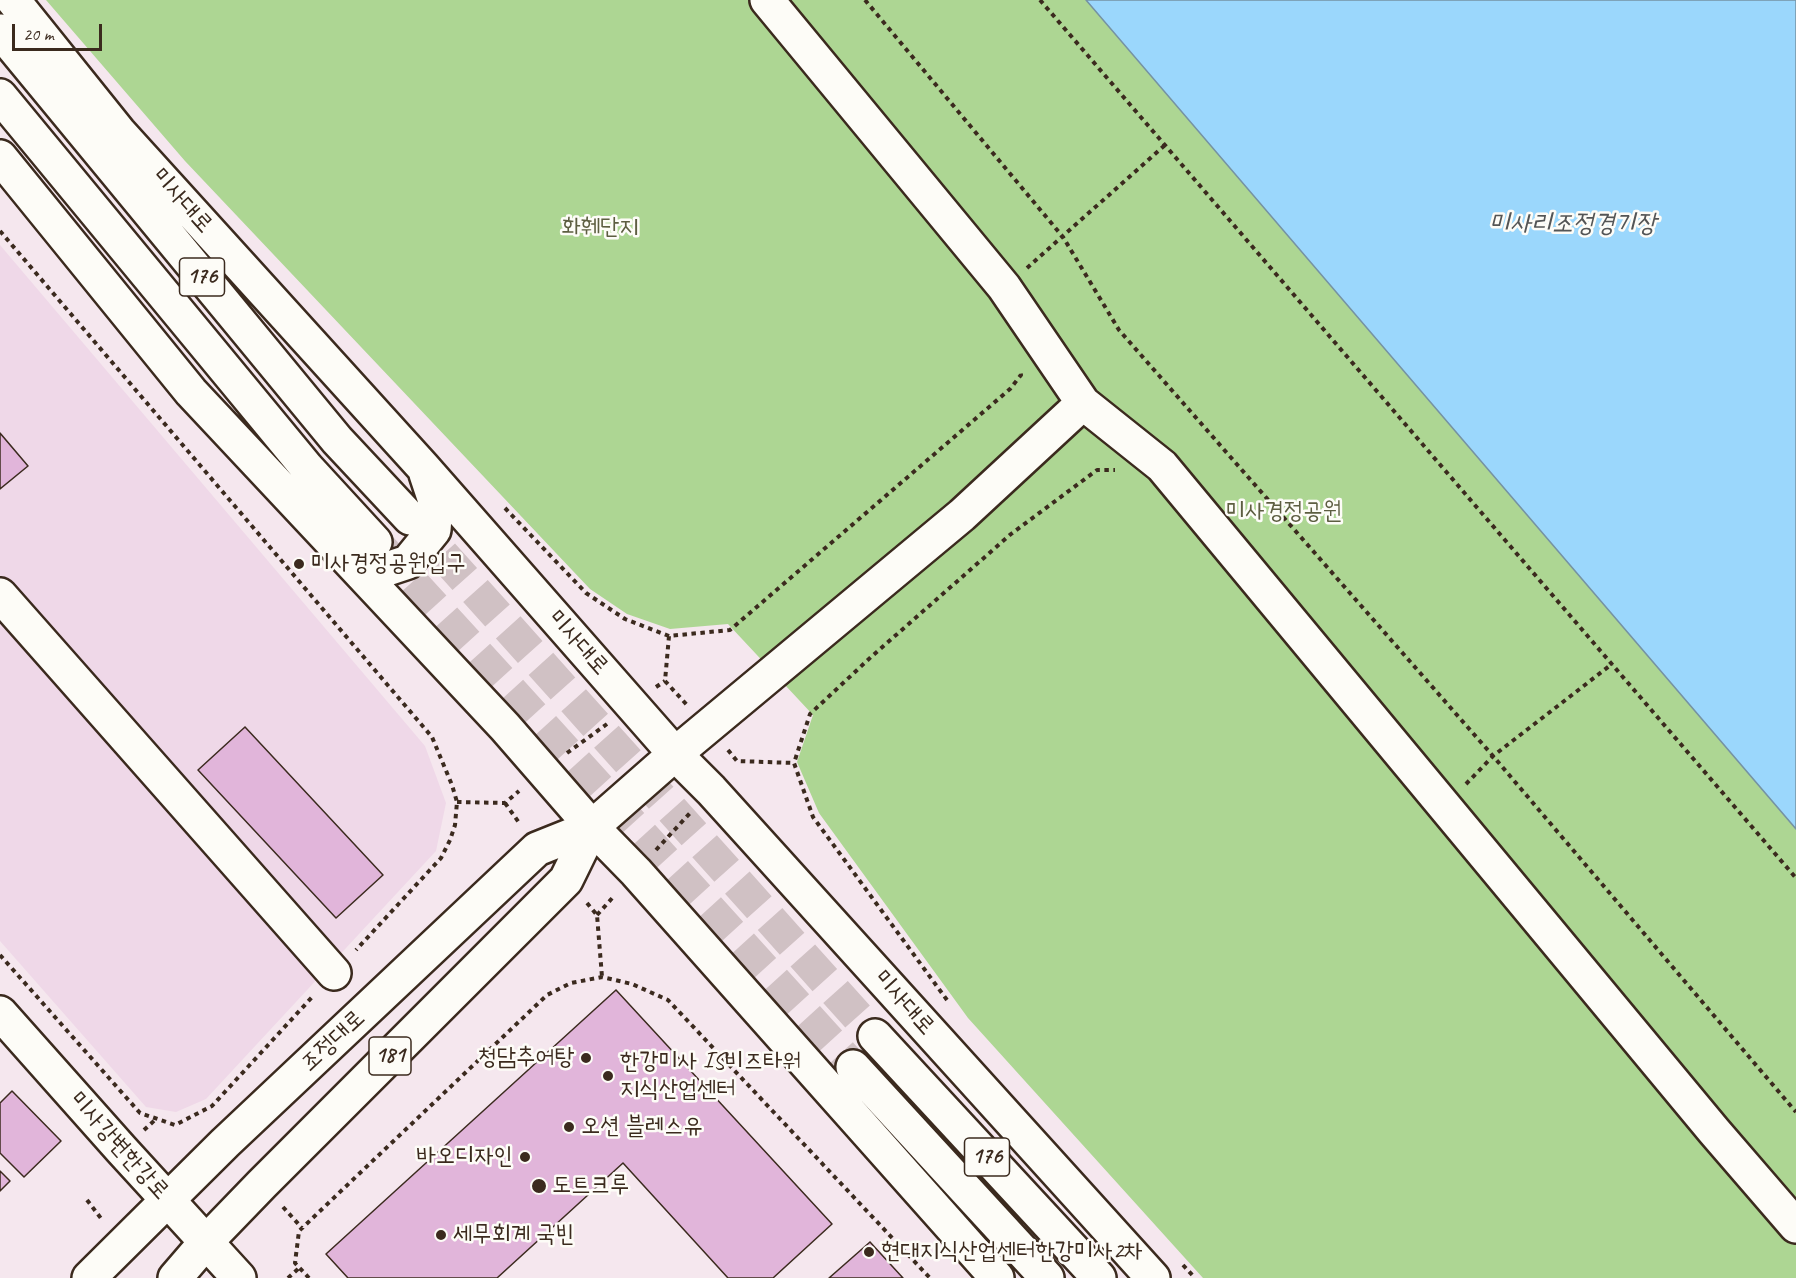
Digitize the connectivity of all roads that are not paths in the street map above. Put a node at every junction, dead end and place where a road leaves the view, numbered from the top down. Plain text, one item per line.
1 (13, 0) edge
2 (767, 0) edge
3 (0, 31) edge
4 (0, 96) edge
5 (0, 157) edge
6 (1083, 403) junction
7 (423, 467) junction
8 (410, 518) tunnel mouth
9 (375, 542) tunnel mouth
10 (349, 560) junction
11 (0, 595) edge
12 (675, 754) junction
13 (592, 827) junction
14 (334, 973) dead end
15 (0, 1013) edge
16 (875, 1036) tunnel mouth
17 (853, 1067) tunnel mouth
18 (168, 1201) junction
19 (1796, 1226) edge
20 (206, 1242) junction
21 (89, 1278) edge
22 (175, 1278) edge
23 (240, 1278) edge
24 (997, 1278) edge
25 (1047, 1278) edge
26 (1099, 1278) edge
27 (1153, 1278) edge

1 - 7 main road, 미사대로
2 - 6 main road
3 - 8 main road, 미사대로 / 176
4 - 9 main road, 176
5 - 10 main road
6 - 12 main road, 조정대로
6 - 19 main road
7 - 10 main road
7 - 12 main road, 미사대로
10 - 13 main road
11 - 14 main road
12 - 13 main road, 조정대로 / 181
12 - 27 main road, 미사대로
13 - 18 main road, 조정대로 / 181
13 - 20 main road, 조정대로 / 181
13 - 24 main road
15 - 18 main road, 미사강변한강로
16 - 26 main road, 미사대로 / 176
17 - 25 main road, 176
18 - 20 main road, 미사강변한강로
18 - 21 main road, 조정대로 / 181
20 - 22 main road, 조정대로 / 181
20 - 23 main road, 미사강변한강로

